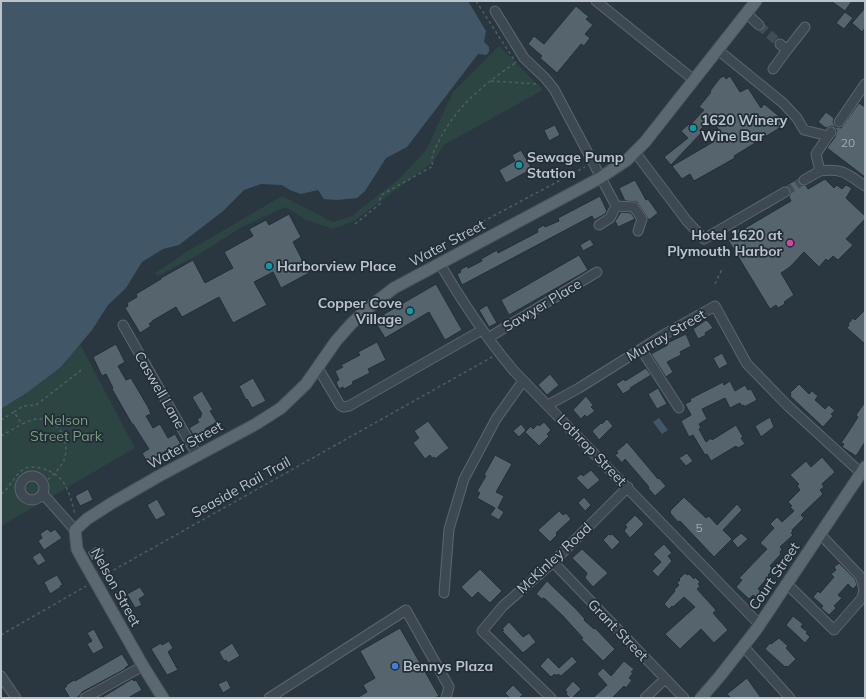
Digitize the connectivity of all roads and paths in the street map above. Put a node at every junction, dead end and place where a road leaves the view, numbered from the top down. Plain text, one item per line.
1 (476, 1) edge
2 (596, 1) edge
3 (756, 1) edge
4 (495, 11) dead end
5 (746, 13) junction
6 (759, 25) tunnel mouth
7 (805, 27) dead end
8 (718, 50) junction
9 (524, 58) junction
10 (516, 64) junction
11 (773, 69) dead end
12 (694, 80) junction
13 (491, 81) junction
14 (550, 84) junction
15 (865, 84) edge
16 (839, 122) dead end
17 (634, 152) junction
18 (820, 171) junction
19 (600, 178) junction
20 (804, 180) tunnel mouth
21 (865, 186) edge
22 (785, 192) tunnel mouth
23 (616, 206) junction
24 (354, 224) dead end
25 (599, 225) dead end
26 (638, 231) dead end
27 (440, 264) junction
28 (722, 269) dead end
29 (597, 272) dead end
30 (715, 284) dead end
31 (123, 325) dead end
32 (485, 334) junction
33 (641, 349) junction
34 (492, 357) dead end
35 (84, 368) dead end
36 (318, 368) junction
37 (523, 380) junction
38 (548, 405) junction
39 (679, 408) dead end
40 (14, 412) junction
41 (1, 420) edge
42 (22, 424) junction
43 (1, 436) edge
44 (197, 455) junction
45 (863, 470) edge
46 (55, 474) junction
47 (44, 483) junction
48 (628, 487) junction
49 (1, 494) edge
50 (43, 494) junction
51 (75, 514) dead end
52 (75, 530) junction
53 (820, 534) junction
54 (553, 562) junction
55 (95, 581) junction
56 (787, 584) junction
57 (444, 593) dead end
58 (760, 625) junction
59 (1, 636) edge
60 (743, 646) junction
61 (142, 666) junction
62 (1, 676) edge
63 (665, 679) junction
64 (16, 698) edge
65 (85, 698) edge
66 (163, 698) edge
67 (269, 698) edge
68 (446, 698) edge
69 (551, 698) edge
70 (645, 698) edge
71 (684, 698) edge
72 (701, 698) edge
73 (790, 698) edge

1 - 10 path
2 - 12 street
3 - 5 main road, Water Street
4 - 9 street
5 - 6 street
5 - 8 main road, Water Street
7 - 11 street
8 - 12 main road, Water Street
8 - 18 street
9 - 10 path
9 - 14 street
10 - 13 path
12 - 17 main road, Water Street
13 - 14 path
13 - 24 path
14 - 19 street
15 - 16 street
17 - 19 main road, Water Street
17 - 22 street
18 - 20 street
18 - 21 street
19 - 23 street
19 - 27 main road, Water Street
23 - 25 street
23 - 26 street
27 - 32 street, Lothrop Street
27 - 36 main road, Water Street
28 - 30 path
29 - 32 street, Sawyer Place
31 - 44 street, Caswell Lane
32 - 36 street, Sawyer Place
32 - 37 street, Lothrop Street
33 - 38 street, Murray Street
33 - 39 street
33 - 45 street, Murray Street
34 - 55 path, Seaside Rail Trail
35 - 40 path
36 - 44 main road, Water Street
37 - 38 street, Lothrop Street
37 - 57 street
38 - 48 street, Lothrop Street
40 - 41 path
40 - 42 path
42 - 43 path
42 - 46 path
44 - 52 main road, Water Street
45 - 53 main road, Court Street
46 - 47 path
46 - 49 path
46 - 51 path
47 - 50 street
47 - 50 street
48 - 54 street, McKinley Road
48 - 58 street, Lothrop Street
50 - 52 street
52 - 55 main road, Nelson Street
53 - 56 main road, Court Street
53 - 56 street
54 - 63 street, Grant Street
54 - 69 street, McKinley Road
55 - 59 path, Seaside Rail Trail
55 - 61 main road, Nelson Street
56 - 58 main road, Court Street
58 - 60 main road, Court Street
60 - 72 main road, Court Street
60 - 73 street
61 - 65 street
61 - 66 main road, Nelson Street
62 - 64 street
63 - 70 street
63 - 71 street, Grant Street
67 - 68 street

